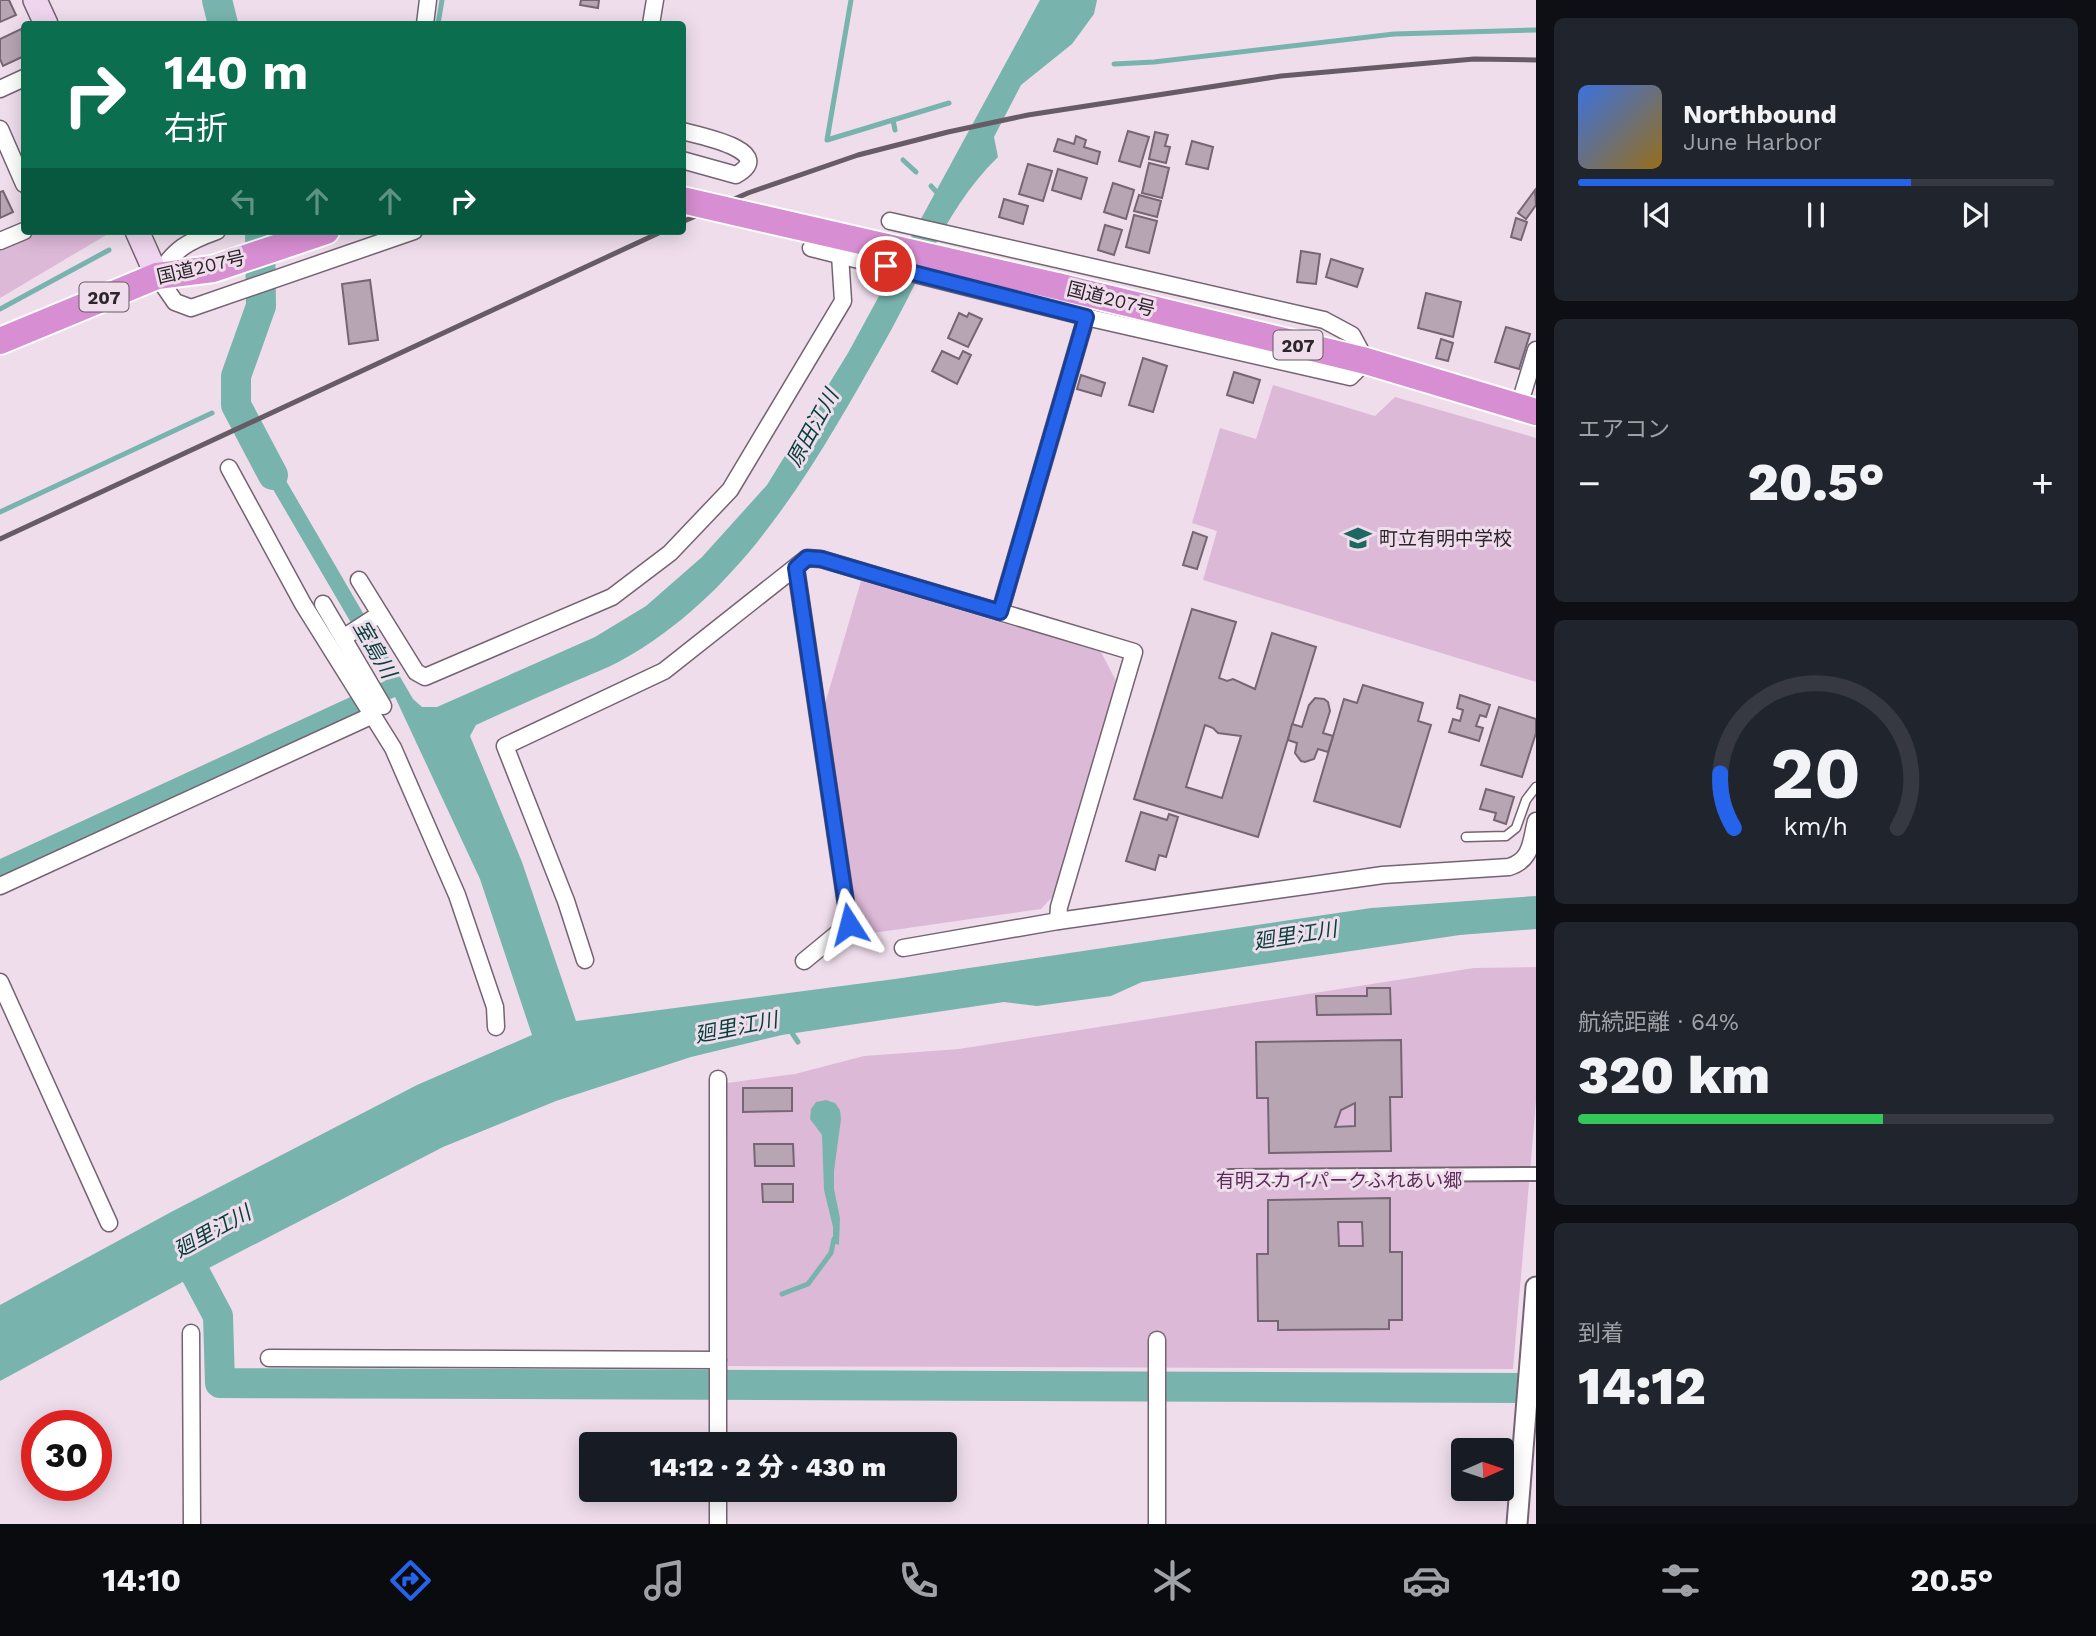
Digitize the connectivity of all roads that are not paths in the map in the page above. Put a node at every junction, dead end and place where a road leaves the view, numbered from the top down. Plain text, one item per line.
1 (35, 0) edge
2 (428, 0) edge
3 (655, 0) edge
4 (45, 21) edge
5 (425, 21) edge
6 (652, 21) edge
7 (21, 79) edge
8 (0, 89) edge
9 (0, 129) edge
10 (686, 132) edge
11 (686, 161) edge
12 (21, 177) edge
13 (686, 201) edge
14 (890, 221) dead end
15 (21, 232) edge
16 (139, 235) edge
17 (206, 235) edge
18 (314, 235) edge
19 (402, 235) edge
20 (0, 242) edge
21 (811, 248) dead end
22 (839, 255) junction
23 (157, 276) junction
24 (1086, 317) junction
25 (0, 341) edge
26 (1536, 350) edge
27 (1366, 361) junction
28 (1527, 409) edge
29 (229, 468) dead end
30 (796, 568) junction
31 (359, 580) dead end
32 (323, 604) dead end
33 (1000, 612) junction
34 (380, 614) junction
35 (343, 638) junction
36 (364, 687) junction
37 (378, 710) junction
38 (1536, 787) edge
39 (1536, 821) edge
40 (1466, 837) dead end
41 (0, 886) edge
42 (1058, 921) junction
43 (903, 947) dead end
44 (585, 960) dead end
45 (804, 961) dead end
46 (0, 982) edge
47 (496, 1027) dead end
48 (718, 1079) dead end
49 (1536, 1174) edge
50 (1229, 1177) dead end
51 (109, 1223) dead end
52 (1535, 1300) edge
53 (191, 1333) dead end
54 (1157, 1340) dead end
55 (269, 1358) dead end
56 (718, 1360) junction
57 (718, 1432) edge
58 (718, 1502) edge
59 (192, 1524) edge
60 (718, 1524) edge
61 (1157, 1524) edge
62 (1517, 1524) edge

1 - 4 main road
2 - 5 street
3 - 6 street
7 - 8 street
9 - 12 street
10 - 11 street
13 - 27 highway, 国道207号 / 207, bridge
14 - 27 street
15 - 20 street
16 - 23 main road
17 - 23 street
18 - 23 highway, 国道207号 / 207
19 - 23 street
21 - 22 street
22 - 24 street
22 - 34 street
23 - 25 highway, 国道207号 / 207
24 - 27 street
24 - 33 street
26 - 28 street
27 - 28 highway, 国道207号 / 207
29 - 36 street
30 - 33 street
30 - 44 street
30 - 45 street
31 - 34 street
32 - 35 street
33 - 42 street
34 - 35 street
35 - 36 street
36 - 37 street
37 - 41 street
37 - 47 street
38 - 40 lane
39 - 42 street
42 - 43 street
46 - 51 street
48 - 56 street
49 - 50 street
52 - 62 street
53 - 59 street
54 - 61 street
55 - 56 street
56 - 57 street
58 - 60 street

